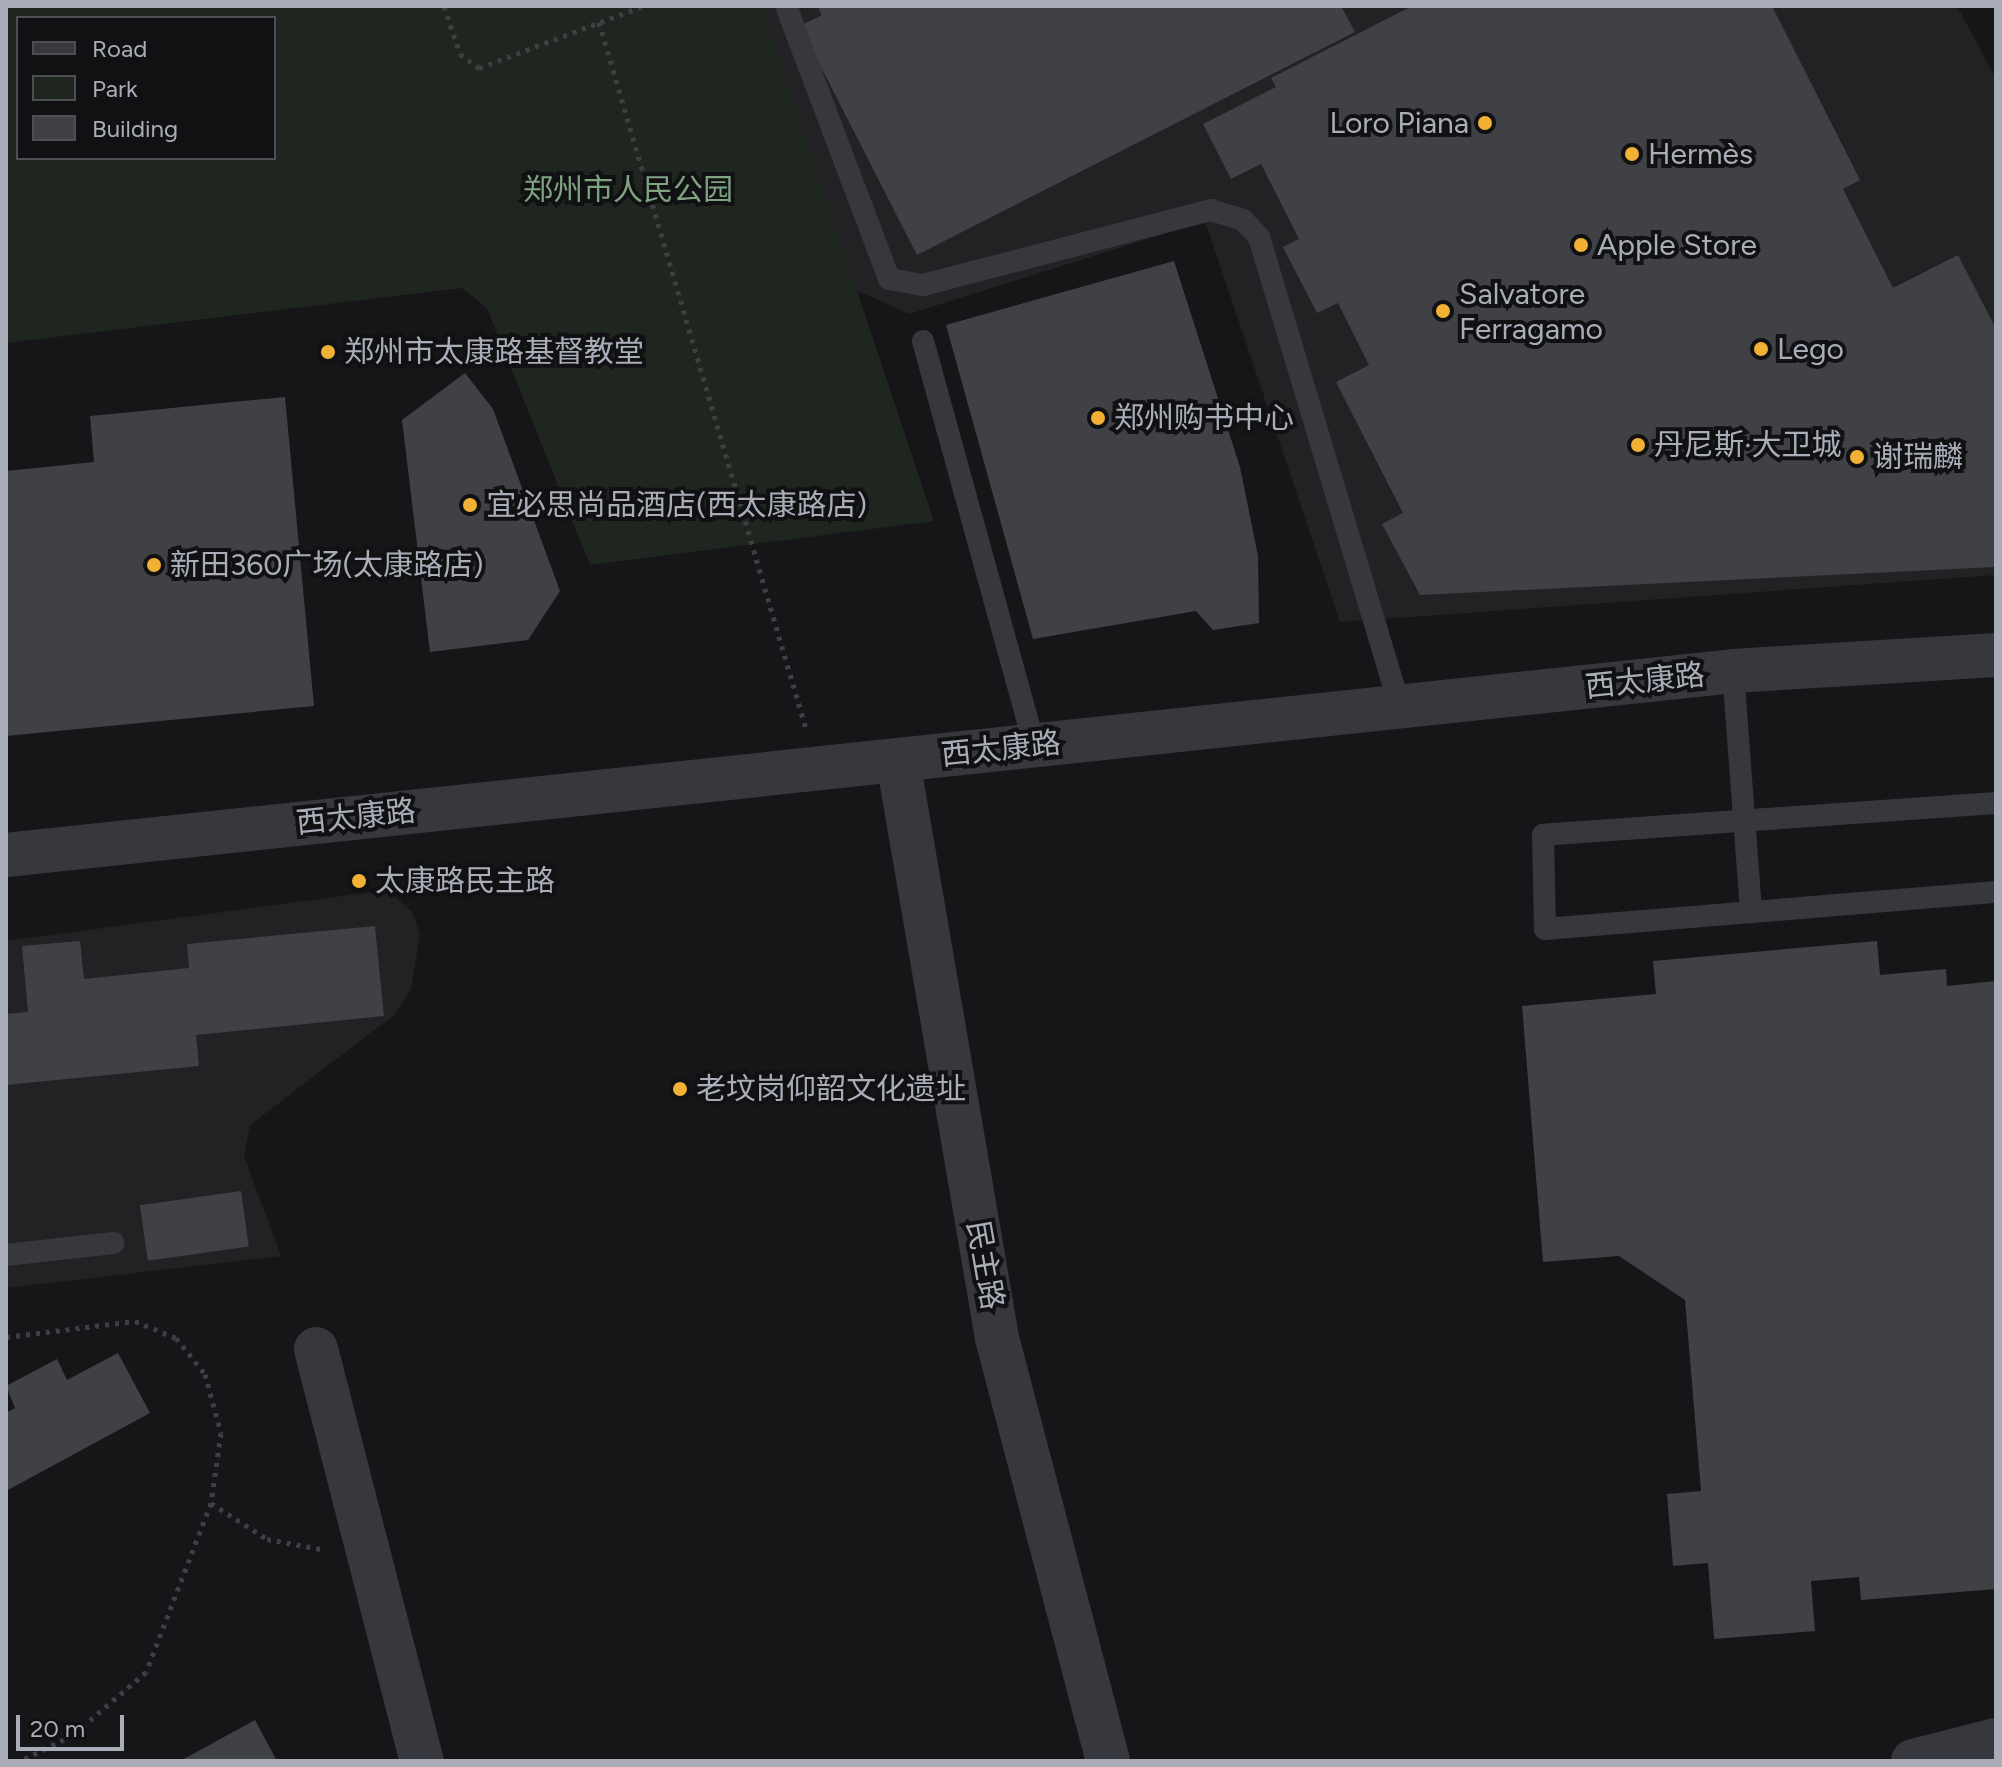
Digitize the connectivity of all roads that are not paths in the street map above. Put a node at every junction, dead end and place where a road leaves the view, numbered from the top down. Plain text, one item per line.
1 (786, 6) edge
2 (923, 341) dead end
3 (1996, 655) edge
4 (1733, 671) junction
5 (1400, 707) junction
6 (1034, 745) junction
7 (898, 761) junction
8 (1996, 803) edge
9 (1745, 821) junction
10 (6, 855) edge
11 (1996, 892) edge
12 (1751, 912) junction
13 (113, 1243) dead end
14 (6, 1255) edge
15 (316, 1349) dead end
16 (1996, 1740) edge
17 (422, 1761) edge
18 (1108, 1761) edge
19 (1913, 1761) edge

1 - 5 lane
2 - 6 lane
3 - 4 street, 西太康路
4 - 5 street, 西太康路
4 - 9 lane
5 - 6 street, 西太康路
6 - 7 street, 西太康路
7 - 10 street, 西太康路
7 - 18 street, 民主路
8 - 9 lane
9 - 12 lane
9 - 12 lane
11 - 12 lane
13 - 14 lane
15 - 17 street
16 - 19 street

